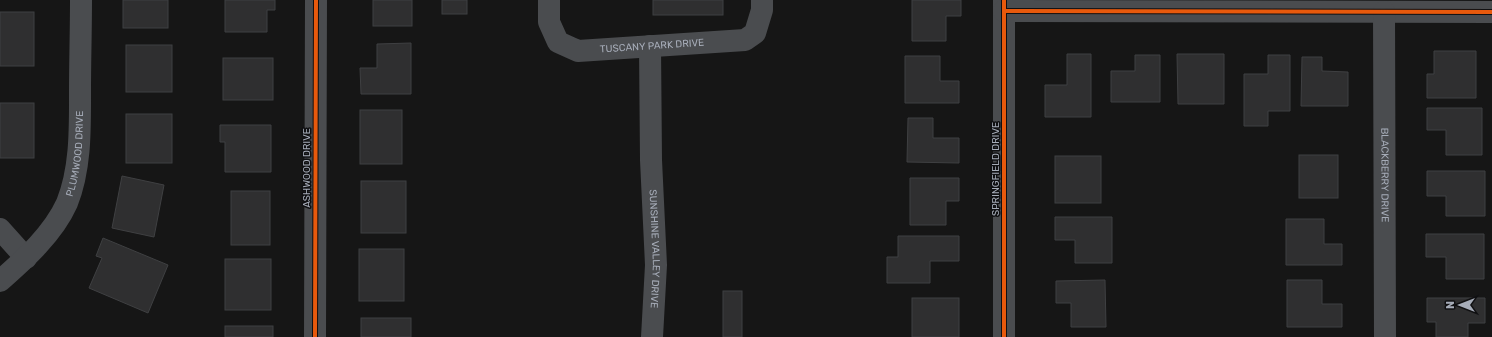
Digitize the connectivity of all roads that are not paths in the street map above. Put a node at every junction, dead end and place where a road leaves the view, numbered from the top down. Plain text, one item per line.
1 (81, 0) edge
2 (316, 0) edge
3 (548, 0) edge
4 (762, 0) edge
5 (1004, 6) edge
6 (1271, 6) edge
7 (1384, 12) junction
8 (1492, 12) edge
9 (650, 46) junction
10 (0, 229) edge
11 (26, 258) junction
12 (0, 281) edge
13 (315, 337) edge
14 (652, 337) edge
15 (1004, 337) edge
16 (1385, 337) edge

1 - 11 street, PLUMWOOD DRIVE
2 - 13 street, ASHWOOD DRIVE
3 - 9 street, TUSCANY PARK DRIVE
4 - 9 street, TUSCANY PARK DRIVE
5 - 6 street
5 - 15 street, SPRINGFIELD DRIVE
6 - 7 street
7 - 8 street
7 - 16 street, BLACKBERRY DRIVE
9 - 14 street, SUNSHINE VALLEY DRIVE
10 - 11 street
11 - 12 street, PLUMWOOD DRIVE

